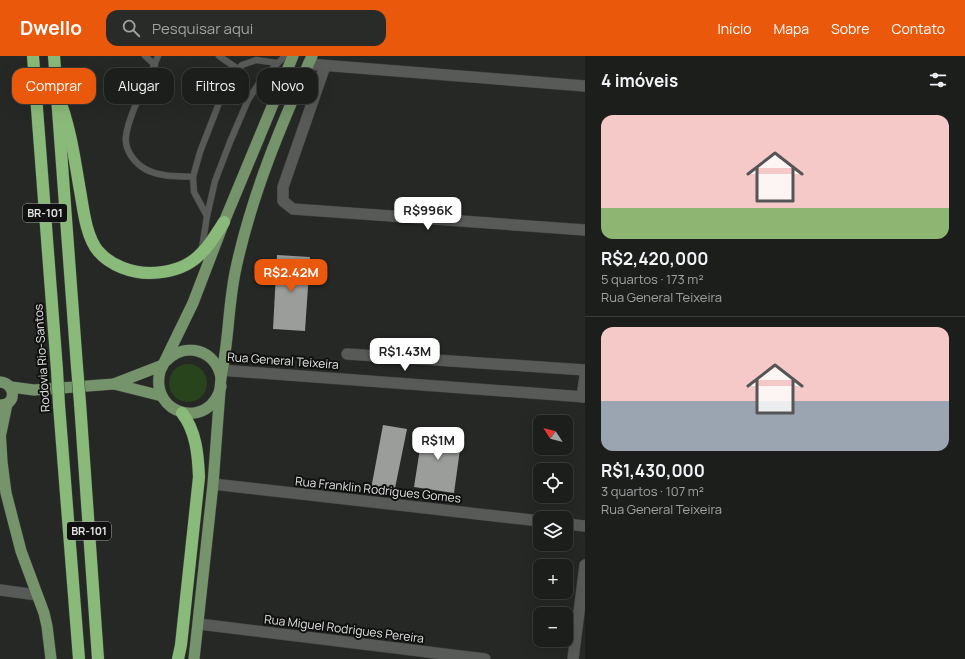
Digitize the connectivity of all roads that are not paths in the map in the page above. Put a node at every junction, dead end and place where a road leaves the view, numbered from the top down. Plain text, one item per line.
1 (33, 56) edge
2 (54, 56) edge
3 (145, 56) edge
4 (158, 56) edge
5 (219, 56) edge
6 (285, 56) edge
7 (293, 56) edge
8 (310, 60) edge
9 (277, 63) junction
10 (155, 65) junction
11 (325, 66) junction
12 (55, 68) edge
13 (237, 68) edge
14 (239, 68) edge
15 (585, 86) edge
16 (58, 104) edge
17 (61, 104) edge
18 (219, 104) edge
19 (193, 177) junction
20 (207, 216) junction
21 (224, 222) junction
22 (585, 230) edge
23 (201, 254) junction
24 (347, 354) dead end
25 (164, 363) junction
26 (585, 370) edge
27 (221, 376) junction
28 (585, 376) edge
29 (114, 384) junction
30 (5, 391) edge
31 (162, 396) junction
32 (584, 397) edge
33 (182, 412) junction
34 (0, 431) edge
35 (213, 484) junction
36 (533, 520) edge
37 (573, 525) edge
38 (585, 526) edge
39 (585, 565) edge
40 (0, 590) edge
41 (37, 595) junction
42 (199, 624) junction
43 (100, 656) edge
44 (51, 659) edge
45 (79, 659) edge
46 (178, 659) edge
47 (194, 659) edge
48 (485, 659) edge
49 (573, 659) edge

1 - 45 highway, Rodovia Rio-Santos / BR-101, bridge
2 - 12 highway, BR-101
3 - 10 lane
4 - 10 lane
5 - 13 lane
6 - 9 lane
7 - 21 main road
8 - 11 street
8 - 27 main road
9 - 14 lane
9 - 20 lane
10 - 19 lane
11 - 15 street
11 - 22 street
16 - 43 highway, BR-101, bridge
17 - 23 highway
18 - 19 lane
19 - 20 lane
20 - 23 lane
21 - 23 highway
21 - 25 main road
24 - 26 street, Rua General Teixeira
25 - 27 main road
25 - 29 main road
25 - 31 main road
27 - 32 street, Rua General Teixeira
27 - 33 main road
27 - 35 main road
28 - 32 street
29 - 30 main road
29 - 31 main road
30 - 34 main road
31 - 33 main road
33 - 46 highway
34 - 41 main road
35 - 36 street, Rua Franklin Rodrigues Gomes
35 - 42 main road
37 - 38 street
39 - 49 street
40 - 41 street
41 - 44 main road
42 - 47 main road
42 - 48 street, Rua Miguel Rodrigues Pereira

